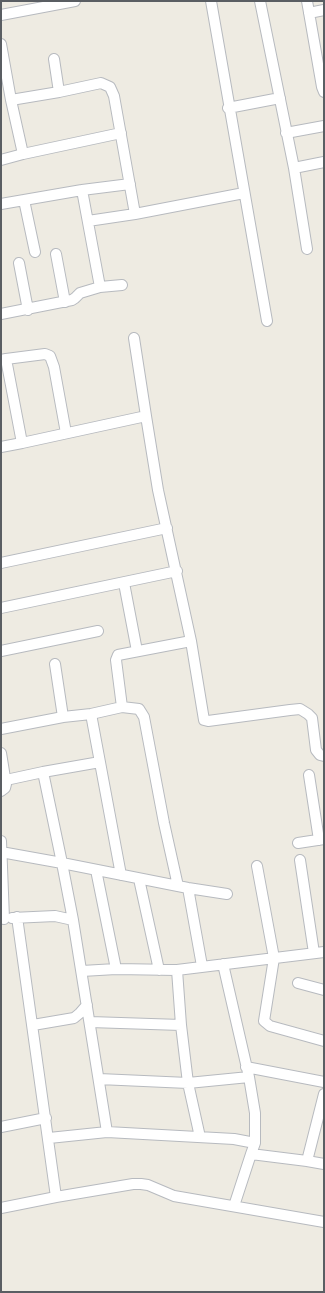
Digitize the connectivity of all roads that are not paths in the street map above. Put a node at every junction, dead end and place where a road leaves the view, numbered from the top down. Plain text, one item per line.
1 (75, 1) edge
2 (210, 1) edge
3 (260, 1) edge
4 (307, 1) edge
5 (21, 6) edge
6 (324, 10) edge
7 (309, 13) junction
8 (1, 15) edge
9 (1, 44) edge
10 (54, 59) dead end
11 (58, 92) junction
12 (324, 92) edge
13 (280, 98) junction
14 (11, 100) junction
15 (228, 108) junction
16 (324, 126) edge
17 (121, 133) junction
18 (286, 133) junction
19 (23, 154) junction
20 (1, 160) edge
21 (324, 162) edge
22 (294, 168) junction
23 (130, 184) junction
24 (82, 190) junction
25 (244, 193) junction
26 (24, 200) junction
27 (1, 204) edge
28 (135, 214) junction
29 (88, 221) junction
30 (307, 250) dead end
31 (35, 252) dead end
32 (56, 254) dead end
33 (19, 263) dead end
34 (122, 285) dead end
35 (100, 287) junction
36 (65, 302) junction
37 (28, 310) junction
38 (1, 314) edge
39 (267, 321) dead end
40 (134, 338) dead end
41 (4, 360) edge
42 (146, 416) junction
43 (66, 433) junction
44 (22, 443) junction
45 (1, 447) edge
46 (167, 528) junction
47 (1, 563) edge
48 (177, 571) junction
49 (124, 583) junction
50 (1, 608) edge
51 (98, 631) dead end
52 (191, 641) junction
53 (1, 651) edge
54 (137, 651) junction
55 (55, 664) dead end
56 (122, 706) junction
57 (91, 714) junction
58 (63, 717) junction
59 (1, 729) edge
60 (1, 753) edge
61 (324, 756) edge
62 (100, 762) junction
63 (43, 772) junction
64 (309, 775) dead end
65 (6, 780) junction
66 (1, 791) edge
67 (322, 839) edge
68 (1, 841) edge
69 (298, 843) dead end
70 (1, 852) edge
71 (300, 860) dead end
72 (62, 863) junction
73 (257, 866) dead end
74 (96, 870) junction
75 (121, 875) junction
76 (139, 879) junction
77 (178, 886) junction
78 (188, 888) junction
79 (227, 894) dead end
80 (17, 917) junction
81 (3, 919) edge
82 (73, 920) junction
83 (319, 953) edge
84 (274, 958) junction
85 (223, 964) junction
86 (202, 966) junction
87 (116, 969) junction
88 (159, 970) junction
89 (177, 970) junction
90 (82, 971) junction
91 (298, 983) dead end
92 (324, 990) edge
93 (87, 1005) junction
94 (90, 1022) junction
95 (33, 1024) junction
96 (181, 1025) junction
97 (324, 1041) edge
98 (246, 1067) junction
99 (249, 1077) junction
100 (99, 1079) junction
101 (324, 1082) edge
102 (188, 1083) junction
103 (324, 1094) edge
104 (46, 1118) junction
105 (1, 1127) edge
106 (107, 1132) junction
107 (200, 1137) junction
108 (49, 1138) junction
109 (255, 1142) junction
110 (251, 1154) junction
111 (308, 1161) junction
112 (324, 1164) edge
113 (56, 1197) junction
114 (234, 1206) junction
115 (1, 1208) edge
116 (324, 1222) edge

1 - 5 street
2 - 15 street
3 - 13 street
4 - 7 street
5 - 8 street
6 - 7 street
7 - 12 street
9 - 14 street
10 - 11 street
11 - 14 street
11 - 17 street
13 - 15 street
13 - 18 street
14 - 19 street
15 - 25 street
16 - 18 street
17 - 19 street
17 - 23 street
18 - 22 street
19 - 20 street
21 - 22 street
22 - 30 street
23 - 24 street
23 - 28 street
24 - 26 street
24 - 29 street
25 - 28 street
25 - 39 street
26 - 27 street
26 - 31 street
28 - 29 street
29 - 35 street
32 - 36 street
33 - 37 street
34 - 35 street
35 - 36 street
36 - 37 street
37 - 38 street
40 - 42 street
41 - 43 street
41 - 44 street
42 - 43 street
42 - 46 street
43 - 44 street
44 - 45 street
46 - 47 street
46 - 48 street
48 - 49 street
48 - 52 street
49 - 50 street
49 - 54 street
51 - 53 street
52 - 54 street
52 - 61 street
54 - 56 street
55 - 58 street
56 - 57 street
56 - 77 street
57 - 58 street
57 - 62 street
58 - 59 street
60 - 65 street
62 - 63 street
62 - 75 street
63 - 65 street
63 - 72 street
64 - 67 street
65 - 66 street
67 - 69 street
68 - 70 street
70 - 72 street
70 - 81 street
71 - 83 street
72 - 74 street
72 - 82 street
73 - 84 street
74 - 75 street
74 - 87 street
75 - 76 street
76 - 77 street
76 - 88 street
77 - 78 street
78 - 79 street
78 - 86 street
80 - 81 street
80 - 82 street
80 - 95 street
82 - 90 street
83 - 84 street
84 - 85 street
84 - 97 street
85 - 86 street
85 - 98 street
86 - 89 street
87 - 88 street
87 - 90 street
88 - 89 street
89 - 96 street
90 - 93 street
91 - 92 street
93 - 94 street
93 - 95 street
94 - 96 street
94 - 100 street
95 - 104 street
96 - 102 street
98 - 99 street
98 - 101 street
99 - 102 street
99 - 109 street
100 - 102 street
100 - 106 street
102 - 107 street
103 - 111 street
104 - 105 street
104 - 108 street
106 - 107 street
106 - 108 street
107 - 109 street
108 - 113 street
109 - 110 street
110 - 111 street
110 - 114 street
111 - 112 street
113 - 114 street
113 - 115 street
114 - 116 street

